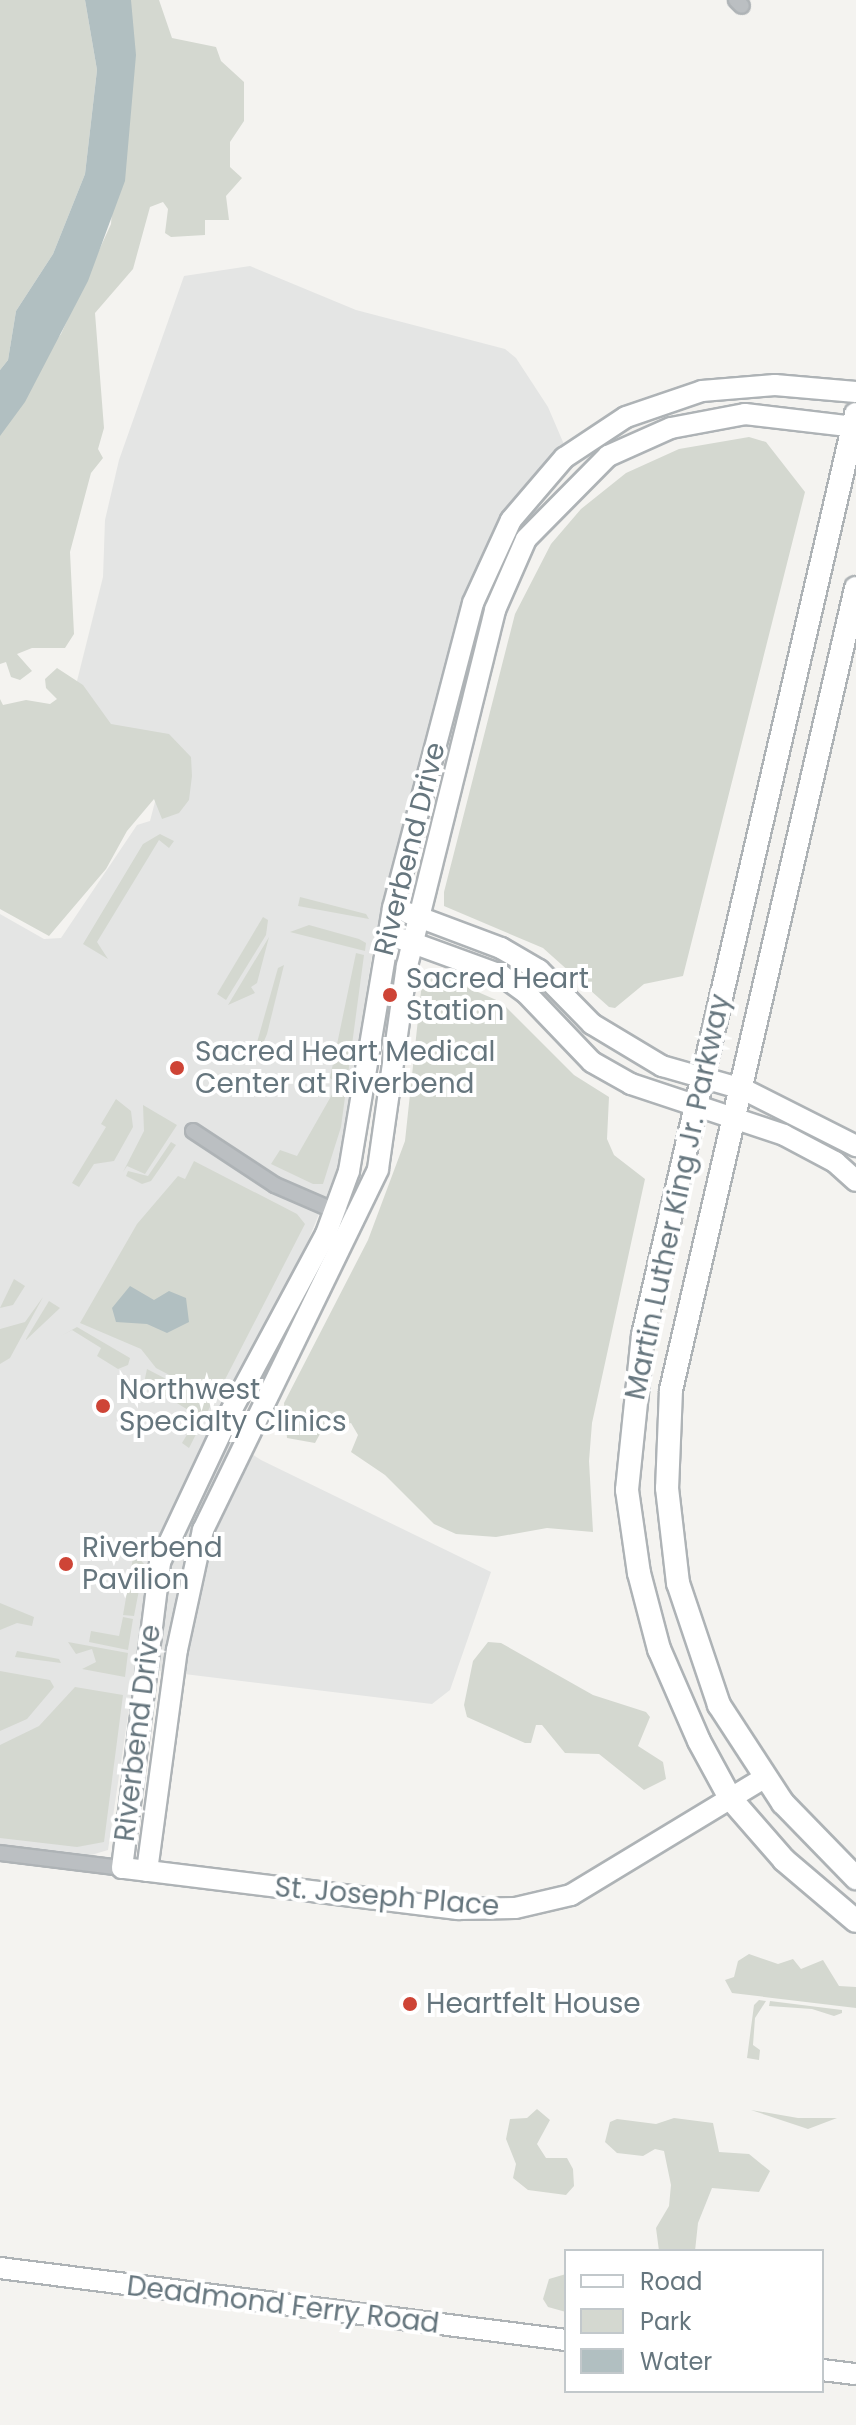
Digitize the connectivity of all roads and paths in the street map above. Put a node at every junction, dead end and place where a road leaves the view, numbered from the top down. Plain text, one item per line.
1 (856, 392) edge
2 (855, 422) edge
3 (856, 588) edge
4 (393, 908) junction
5 (419, 917) junction
6 (387, 934) junction
7 (413, 942) junction
8 (701, 1078) junction
9 (743, 1089) junction
10 (694, 1109) junction
11 (735, 1122) junction
12 (193, 1131) dead end
13 (856, 1146) edge
14 (856, 1181) edge
15 (334, 1210) junction
16 (355, 1221) junction
17 (764, 1778) junction
18 (730, 1798) junction
19 (0, 1853) edge
20 (111, 1867) junction
21 (147, 1871) junction
22 (856, 1878) edge
23 (856, 1921) edge
24 (0, 2268) edge
25 (564, 2340) edge
26 (824, 2370) edge
27 (856, 2374) edge

1 - 4 street, Riverbend Drive
2 - 5 street, Riverbend Drive
2 - 8 main road, Martin Luther King Jr. Parkway
3 - 9 main road, Martin Luther King Jr. Parkway
4 - 5 street
4 - 6 street, Riverbend Drive
5 - 7 street, Riverbend Drive
5 - 8 street
6 - 7 street
6 - 15 street, Riverbend Drive
7 - 10 street
7 - 16 street, Riverbend Drive
8 - 9 street
8 - 10 main road, Martin Luther King Jr. Parkway
9 - 11 main road, Martin Luther King Jr. Parkway
9 - 13 street
10 - 11 street
10 - 18 main road, Martin Luther King Jr. Parkway
11 - 14 street
11 - 17 main road, Martin Luther King Jr. Parkway
12 - 15 street
15 - 16 street
15 - 20 street, Riverbend Drive
16 - 21 street, Riverbend Drive
17 - 18 street, St. Joseph Place
17 - 22 main road, Martin Luther King Jr. Parkway
18 - 21 street, St. Joseph Place
18 - 23 main road, Martin Luther King Jr. Parkway
19 - 20 street
20 - 21 street, St. Joseph Place
24 - 25 street, Deadmond Ferry Road
26 - 27 street

